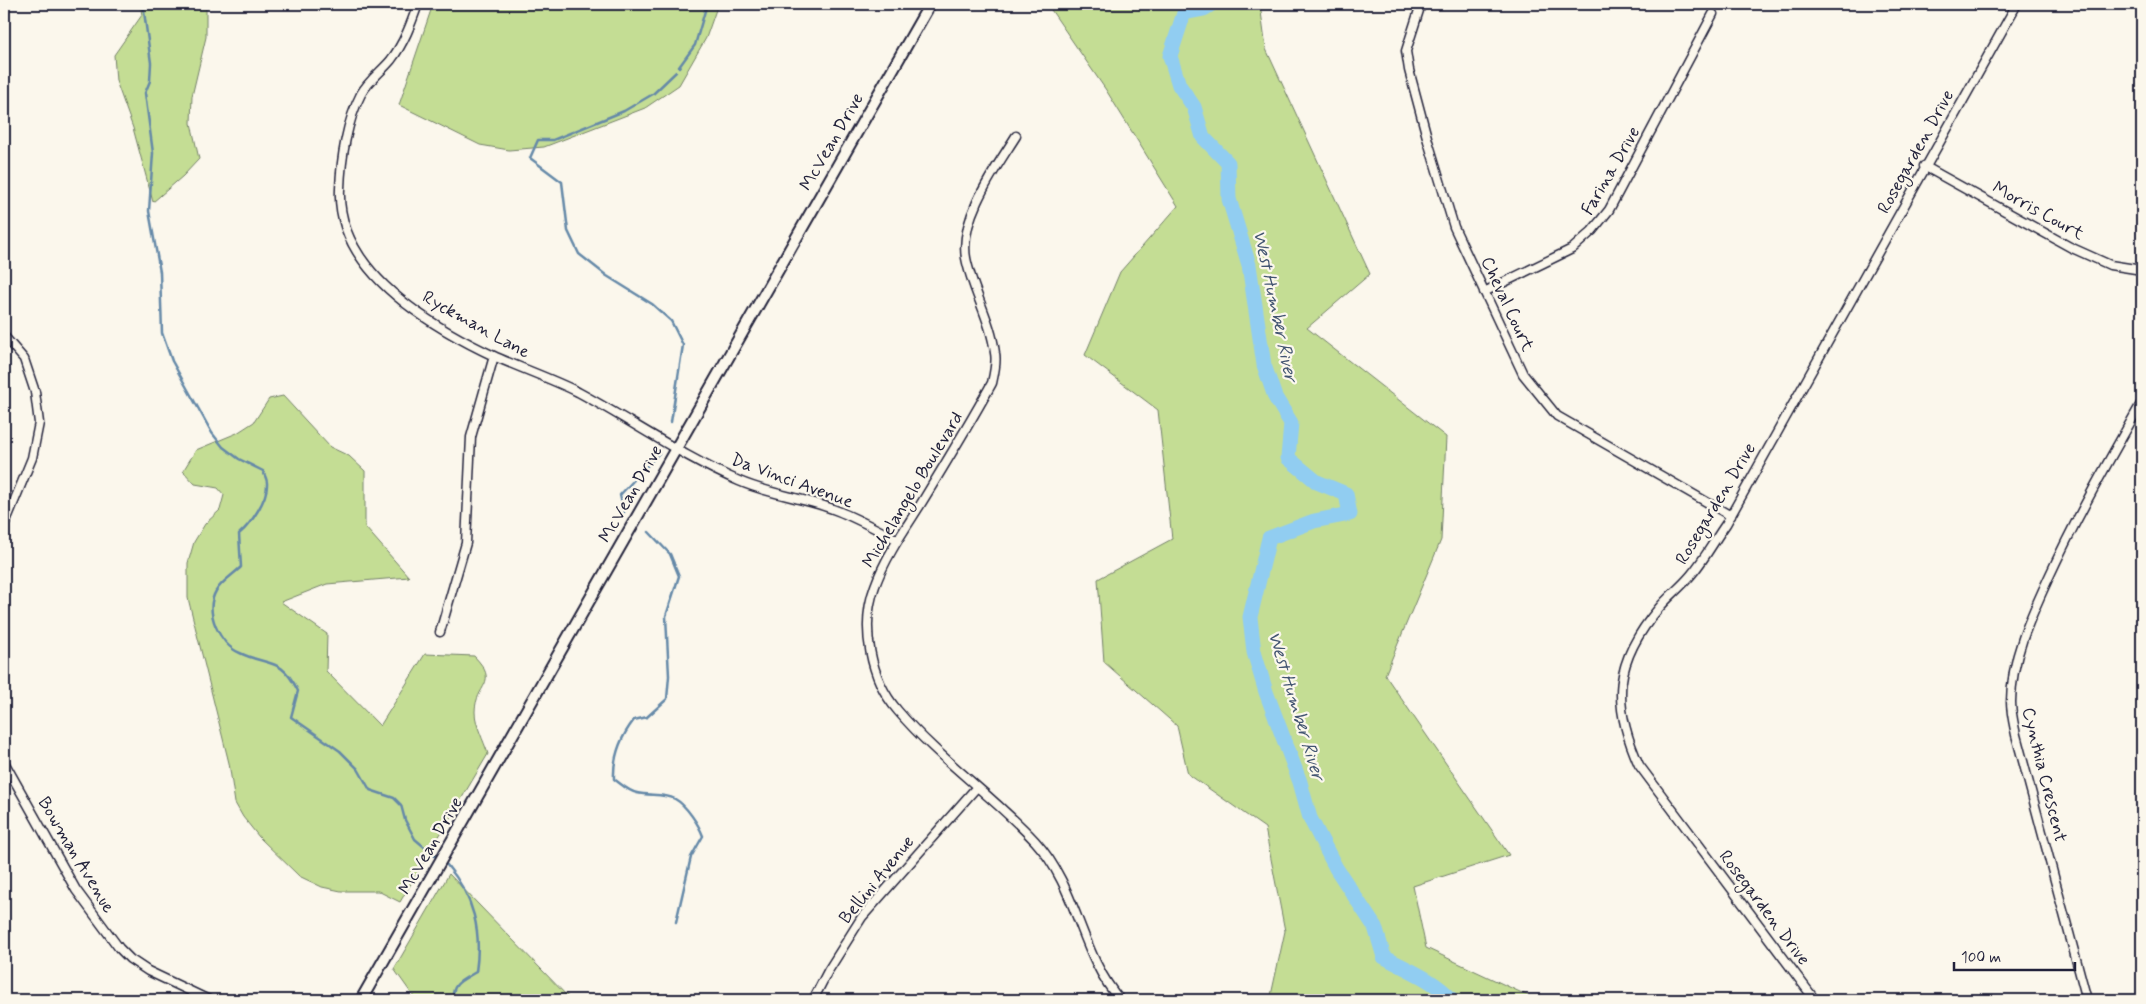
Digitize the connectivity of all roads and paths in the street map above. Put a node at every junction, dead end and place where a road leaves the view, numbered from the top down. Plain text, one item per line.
1 (418, 4) edge
2 (930, 4) edge
3 (1421, 4) edge
4 (2017, 4) edge
5 (1713, 14) dead end
6 (1016, 136) dead end
7 (1924, 166) junction
8 (2142, 270) edge
9 (1484, 292) junction
10 (4, 336) edge
11 (494, 356) junction
12 (2142, 402) edge
13 (676, 449) junction
14 (1731, 516) junction
15 (4, 526) edge
16 (898, 540) junction
17 (440, 632) dead end
18 (4, 762) edge
19 (976, 788) junction
20 (209, 1000) edge
21 (361, 1000) edge
22 (813, 1000) edge
23 (1120, 1000) edge
24 (1815, 1000) edge
25 (2087, 1000) edge

1 - 11 street, Ryckman Lane
2 - 13 main road, McVean Drive
3 - 9 street, Cheval Court
4 - 7 street, Rosegarden Drive
5 - 9 street, Farina Drive
6 - 16 street, Michelangelo Boulevard
7 - 8 street, Morris Court
7 - 14 street, Rosegarden Drive
9 - 14 street, Cheval Court
10 - 15 street
11 - 13 street, Ryckman Lane
11 - 17 street
12 - 25 street, Cynthia Crescent
13 - 16 street, Da Vinci Avenue
13 - 21 main road, McVean Drive
14 - 24 street, Rosegarden Drive
16 - 19 street, Michelangelo Boulevard
18 - 20 street, Bowman Avenue
19 - 22 street, Bellini Avenue
19 - 23 street, Michelangelo Boulevard

